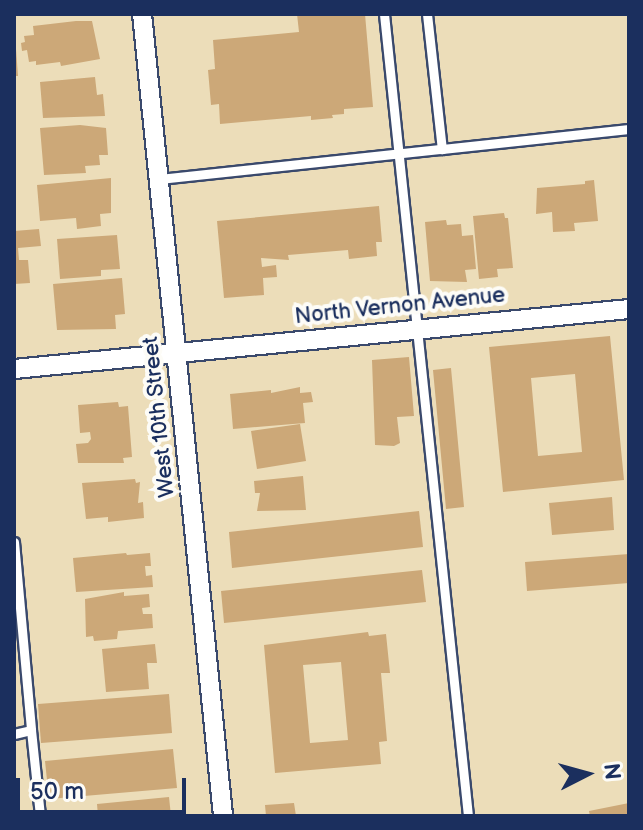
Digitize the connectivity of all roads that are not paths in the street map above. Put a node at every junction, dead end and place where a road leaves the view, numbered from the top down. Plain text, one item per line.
1 (142, 14) edge
2 (384, 14) edge
3 (427, 14) edge
4 (629, 129) edge
5 (442, 149) junction
6 (398, 153) junction
7 (159, 179) junction
8 (629, 309) edge
9 (417, 329) junction
10 (176, 352) junction
11 (14, 369) edge
12 (14, 542) edge
13 (31, 730) junction
14 (14, 734) edge
15 (40, 816) edge
16 (223, 816) edge
17 (468, 816) edge

1 - 7 street, West 10th Street
2 - 6 lane
3 - 5 lane
4 - 5 lane
5 - 6 lane
6 - 7 lane
6 - 9 lane
7 - 10 street, West 10th Street
8 - 9 street, North Vernon Avenue
9 - 10 street, North Vernon Avenue
9 - 17 lane
10 - 11 street, North Vernon Avenue
10 - 16 street, West 10th Street
12 - 13 lane
13 - 14 lane
13 - 15 lane

